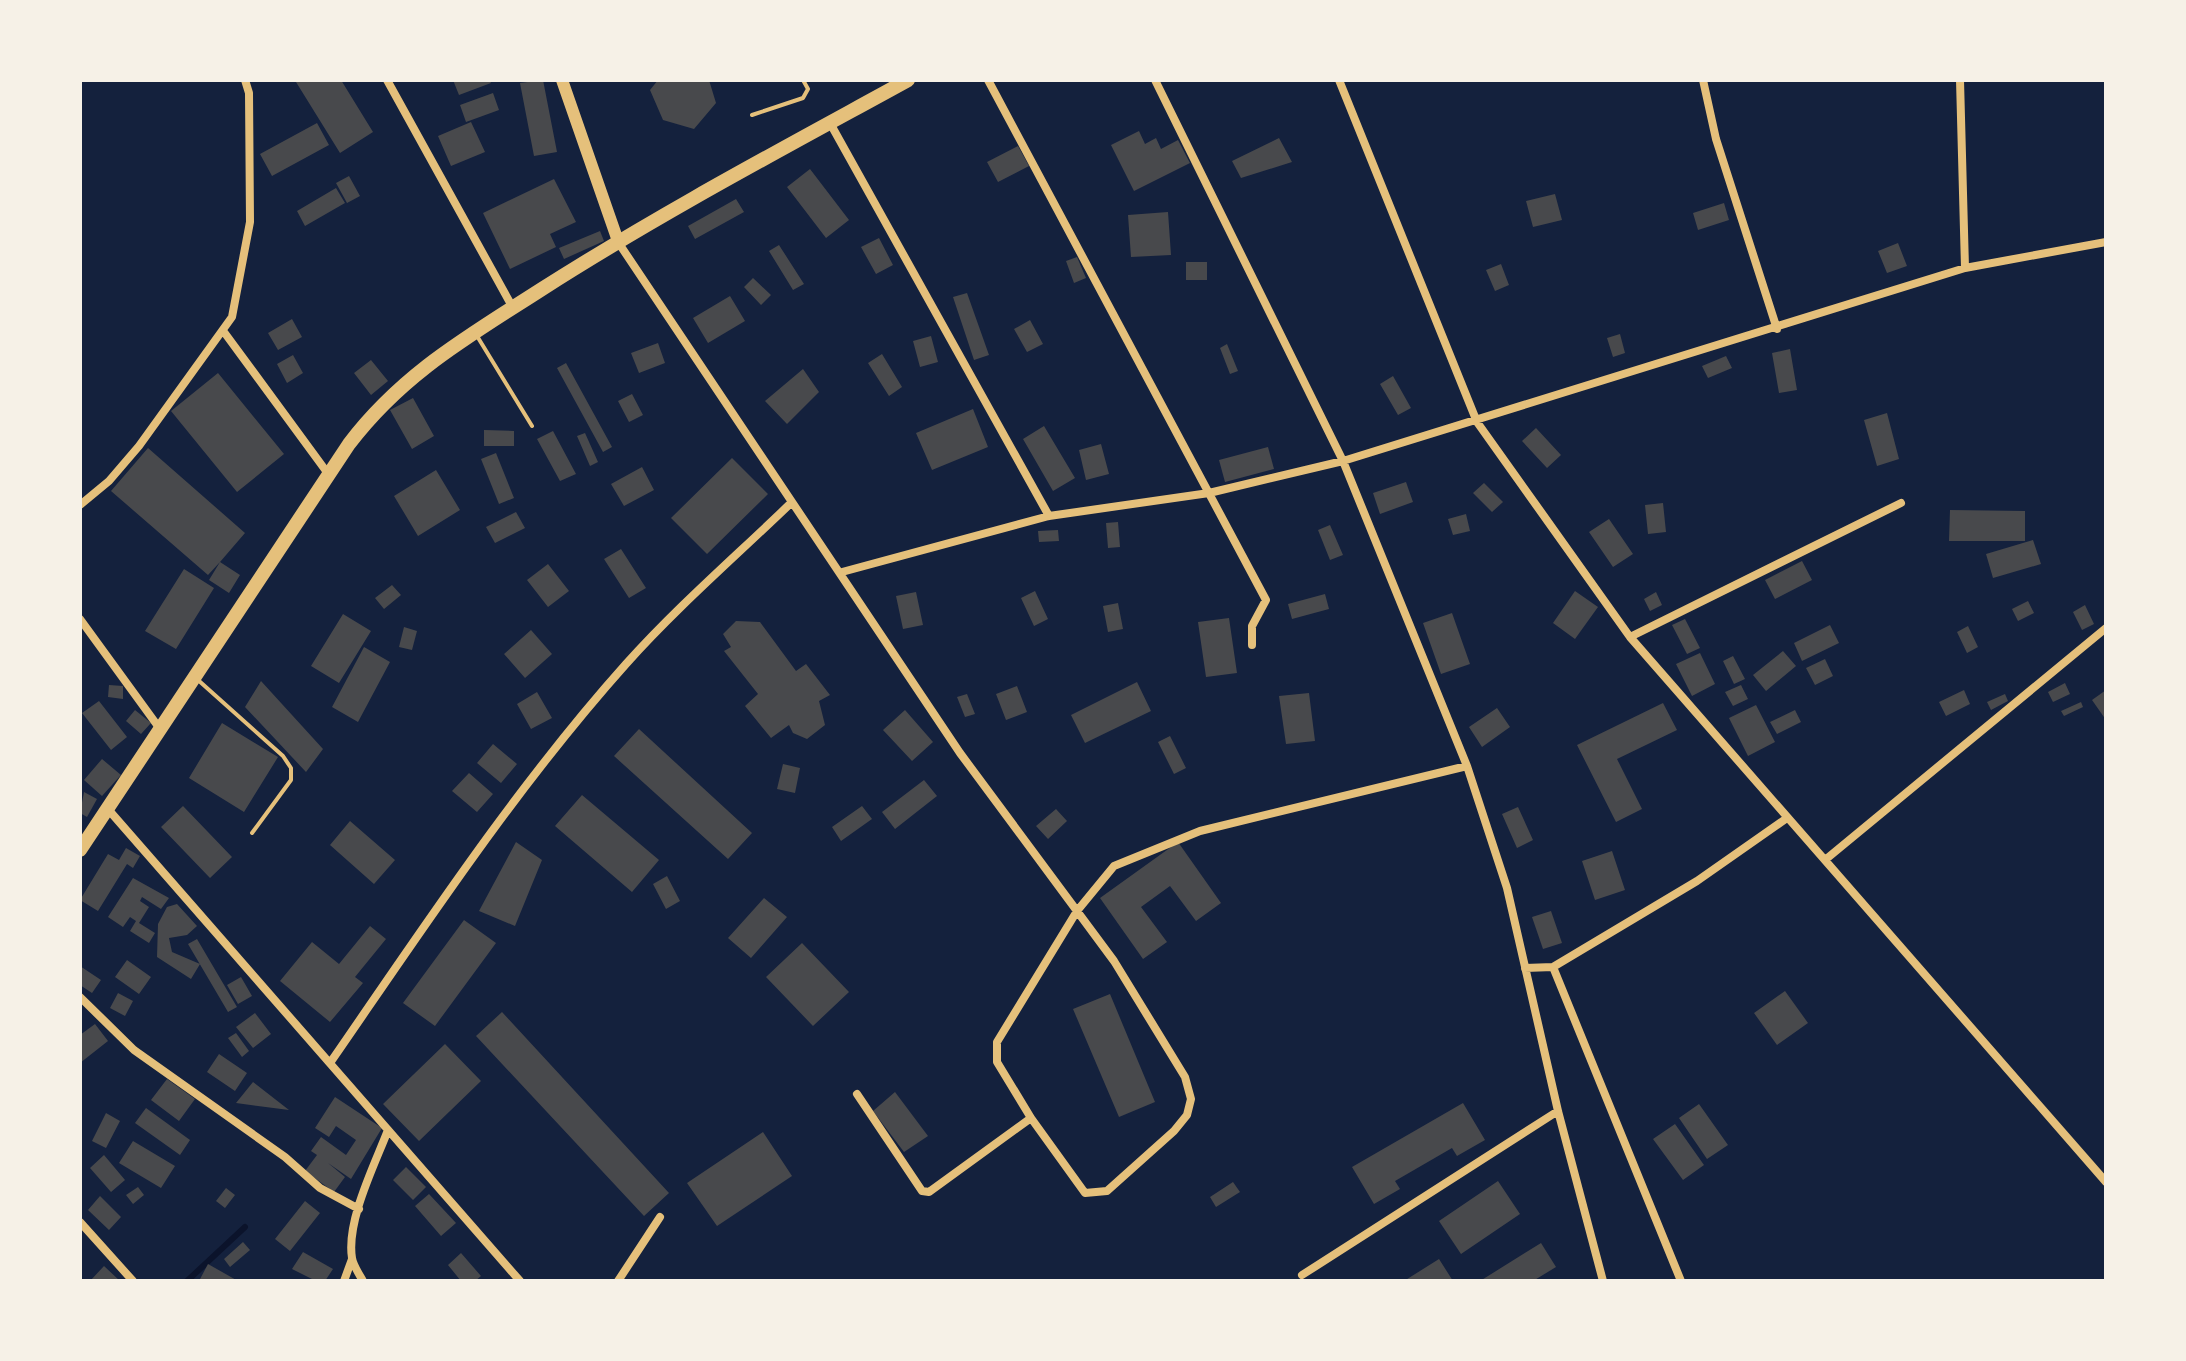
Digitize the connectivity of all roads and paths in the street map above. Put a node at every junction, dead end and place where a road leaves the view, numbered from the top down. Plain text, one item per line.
1 (245, 80) edge
2 (387, 80) edge
3 (562, 80) edge
4 (803, 80) edge
5 (908, 80) edge
6 (988, 80) edge
7 (1155, 80) edge
8 (1339, 80) edge
9 (1703, 80) edge
10 (1960, 80) edge
11 (752, 115) dead end
12 (830, 123) junction
13 (618, 241) junction
14 (2106, 242) edge
15 (1965, 268) junction
16 (513, 308) junction
17 (1777, 329) junction
18 (224, 332) junction
19 (475, 333) junction
20 (1477, 422) junction
21 (532, 426) dead end
22 (1343, 461) junction
23 (329, 475) junction
24 (1209, 493) junction
25 (791, 503) junction
26 (1901, 503) dead end
27 (80, 505) edge
28 (1049, 516) junction
29 (842, 572) junction
30 (80, 619) edge
31 (2106, 628) edge
32 (1630, 637) junction
33 (1252, 645) dead end
34 (194, 677) junction
35 (160, 729) junction
36 (1467, 766) junction
37 (106, 807) junction
38 (1787, 818) junction
39 (252, 833) dead end
40 (80, 850) edge
41 (1825, 860) junction
42 (1077, 911) junction
43 (1553, 967) junction
44 (1525, 968) junction
45 (80, 997) edge
46 (330, 1063) junction
47 (857, 1094) dead end
48 (1558, 1111) junction
49 (1031, 1118) junction
50 (388, 1130) junction
51 (2106, 1182) edge
52 (359, 1209) junction
53 (660, 1217) dead end
54 (80, 1222) edge
55 (352, 1259) junction
56 (1302, 1275) dead end
57 (133, 1281) edge
58 (344, 1281) edge
59 (363, 1281) edge
60 (520, 1281) edge
61 (618, 1281) edge
62 (1603, 1281) edge
63 (1681, 1281) edge

1 - 18 street
2 - 16 street
3 - 13 main road
4 - 11 lane
5 - 12 highway
6 - 24 street
7 - 22 street
8 - 20 street
9 - 17 street
10 - 15 street
12 - 13 highway
12 - 28 street
13 - 16 highway
13 - 25 street
14 - 15 street
15 - 17 street
16 - 19 highway
17 - 20 street
18 - 23 street
18 - 27 street
19 - 21 lane
19 - 23 highway
20 - 22 street
20 - 32 street
22 - 24 street
22 - 36 street
23 - 34 highway
24 - 28 street
24 - 33 street
25 - 29 street
25 - 46 street
26 - 32 street
28 - 29 street
29 - 42 street
30 - 35 street
31 - 41 street
32 - 38 street
34 - 35 highway
34 - 39 lane
35 - 37 highway
36 - 42 street
36 - 44 street
37 - 40 highway
37 - 46 street
38 - 41 street
38 - 43 street
41 - 51 street
42 - 49 street
42 - 49 street
43 - 44 street
43 - 63 street
44 - 48 street
45 - 52 street
46 - 50 street
47 - 49 street
48 - 56 street
48 - 62 street
50 - 52 street
50 - 60 street
52 - 55 street
53 - 61 street
54 - 57 street
55 - 58 street
55 - 59 street

